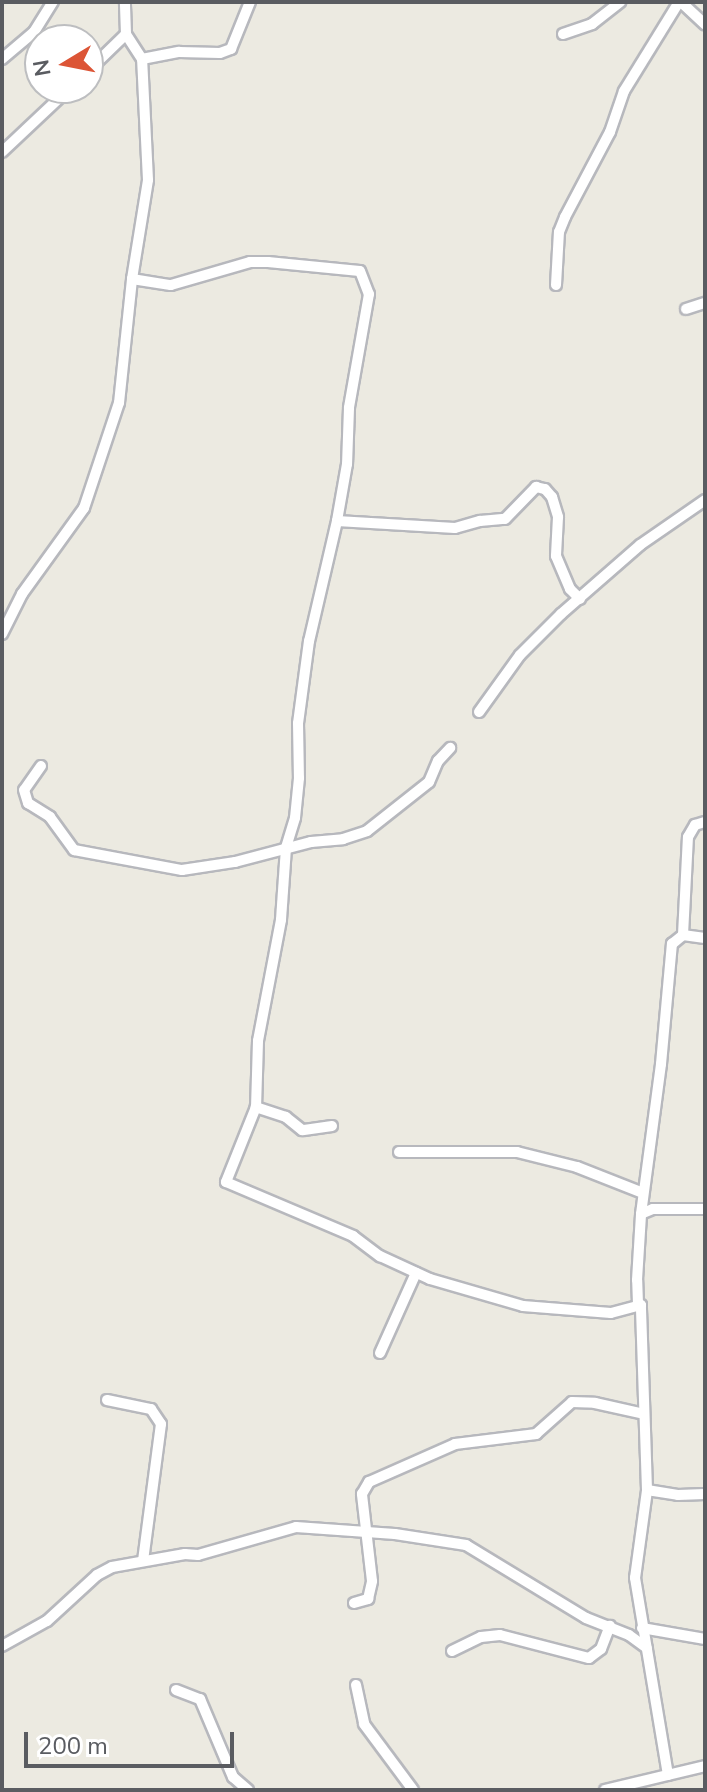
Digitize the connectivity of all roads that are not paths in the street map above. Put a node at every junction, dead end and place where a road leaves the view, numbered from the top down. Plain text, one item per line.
1 (53, 2) edge
2 (125, 2) edge
3 (250, 2) edge
4 (620, 2) edge
5 (681, 3) edge
6 (705, 24) edge
7 (126, 34) junction
8 (563, 34) dead end
9 (104, 55) edge
10 (2, 59) edge
11 (142, 59) junction
12 (53, 104) edge
13 (2, 152) edge
14 (132, 279) junction
15 (556, 285) dead end
16 (705, 303) edge
17 (686, 309) dead end
18 (705, 500) edge
19 (337, 521) junction
20 (580, 599) junction
21 (2, 634) edge
22 (479, 712) dead end
23 (450, 748) dead end
24 (41, 766) dead end
25 (705, 822) edge
26 (286, 848) junction
27 (683, 935) junction
28 (705, 938) edge
29 (256, 1107) junction
30 (332, 1126) dead end
31 (399, 1152) dead end
32 (643, 1196) junction
33 (653, 1209) junction
34 (705, 1209) edge
35 (641, 1214) junction
36 (416, 1273) junction
37 (641, 1305) junction
38 (380, 1353) dead end
39 (107, 1400) dead end
40 (644, 1414) junction
41 (647, 1490) junction
42 (705, 1494) edge
43 (367, 1532) junction
44 (143, 1560) junction
45 (354, 1603) dead end
46 (610, 1626) junction
47 (642, 1628) junction
48 (705, 1639) edge
49 (2, 1646) edge
50 (647, 1648) junction
51 (452, 1651) dead end
52 (356, 1685) dead end
53 (176, 1690) dead end
54 (705, 1766) edge
55 (668, 1775) junction
56 (248, 1790) edge
57 (413, 1790) edge
58 (605, 1790) edge

1 - 10 street
2 - 7 street
3 - 11 street
4 - 8 street
5 - 6 street
5 - 15 street
7 - 9 street
7 - 11 street
11 - 14 street
12 - 13 street
14 - 19 street
14 - 21 street
16 - 17 street
18 - 20 street
19 - 20 street
19 - 26 street
20 - 22 street
23 - 26 street
24 - 26 street
25 - 27 street
26 - 29 street
27 - 28 street
27 - 32 street
29 - 30 street
29 - 36 street
31 - 32 street
32 - 33 street
32 - 35 street
33 - 34 street
33 - 35 street
35 - 37 street
36 - 37 street
36 - 38 street
37 - 40 street
39 - 44 street
40 - 41 street
40 - 43 street
41 - 42 street
41 - 47 street
43 - 44 street
43 - 45 street
43 - 46 street
44 - 49 street
46 - 50 street
46 - 51 street
47 - 48 street
47 - 50 street
50 - 55 street
52 - 57 street
53 - 56 street
54 - 55 street
55 - 58 street

